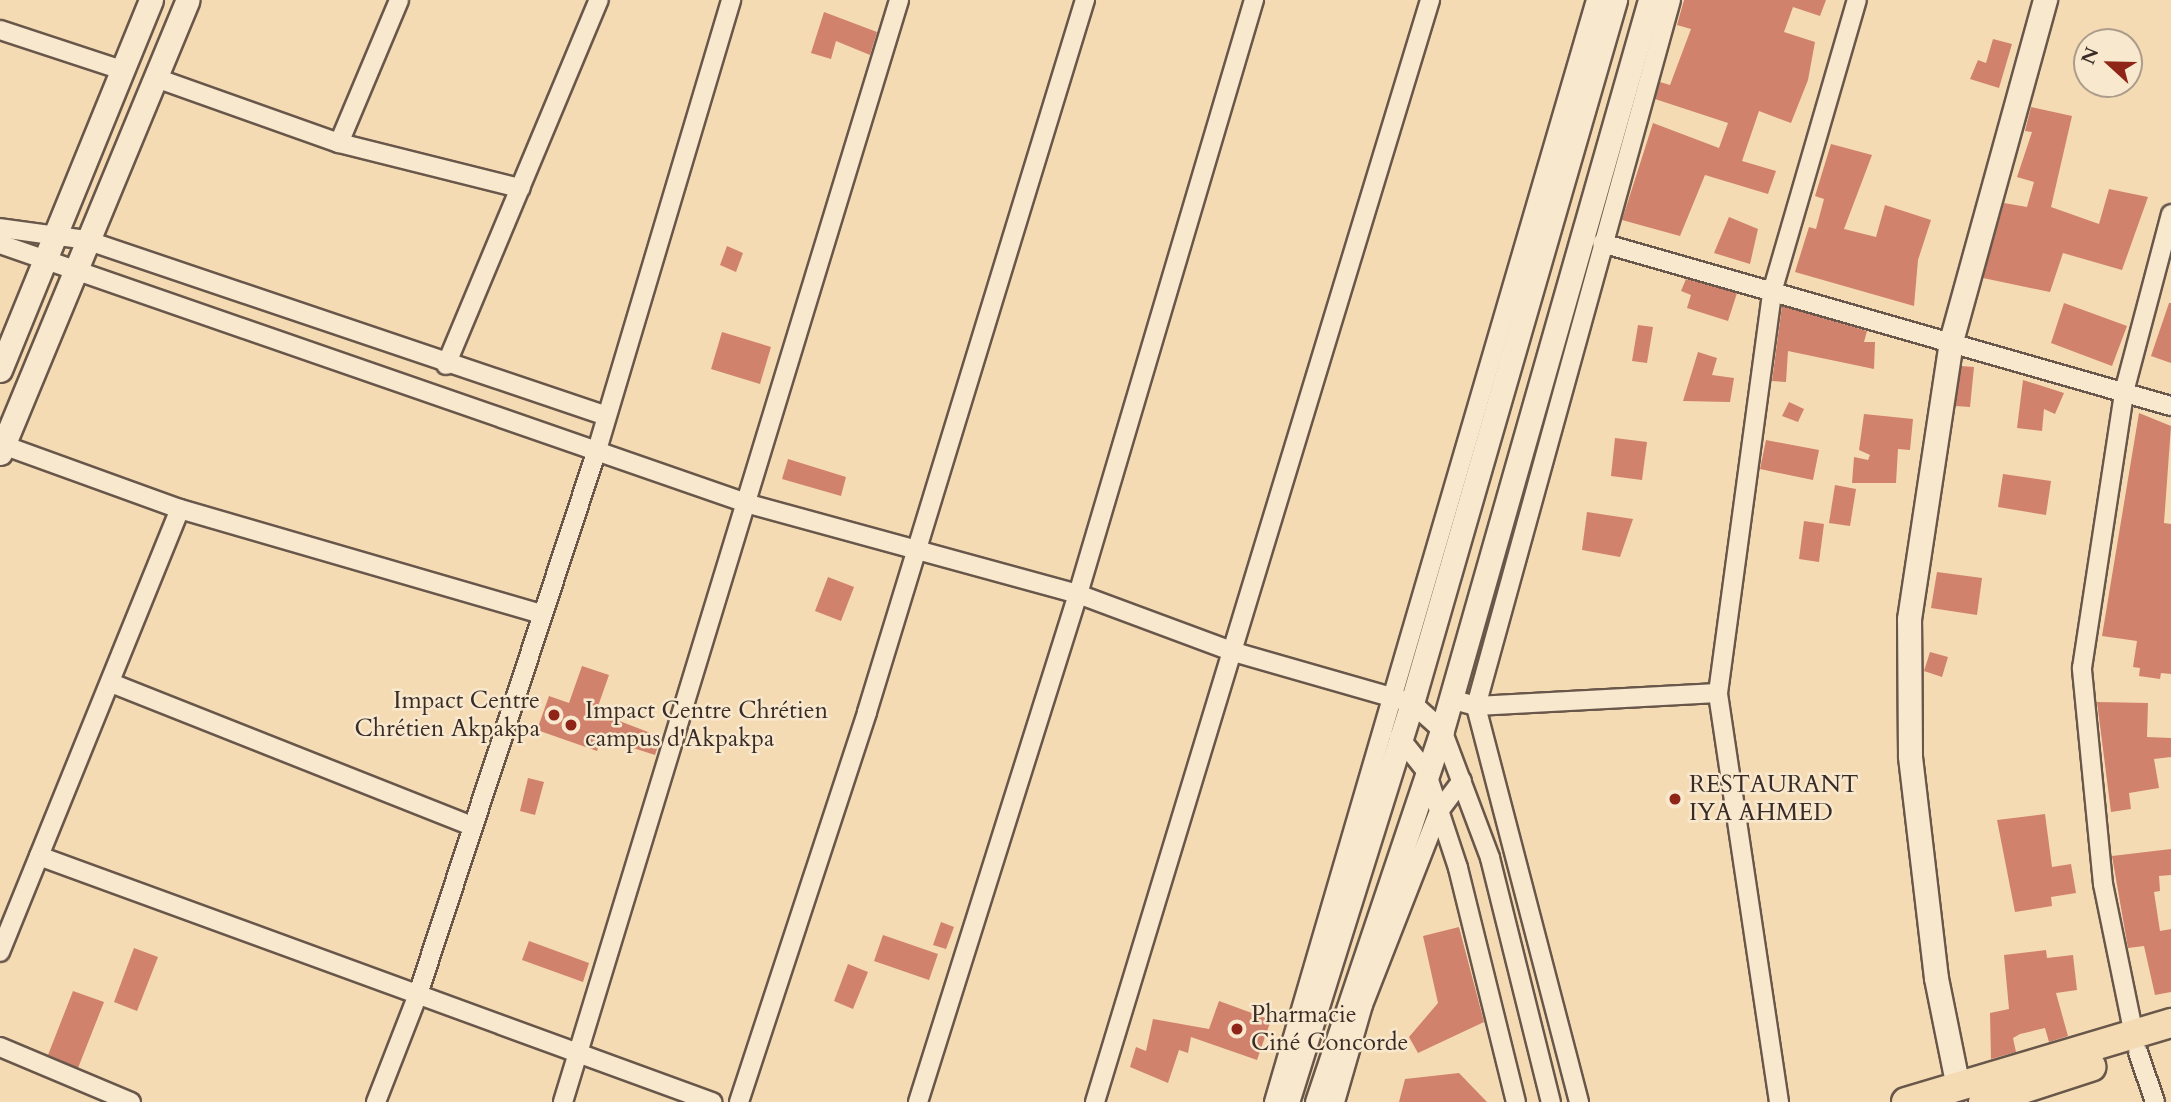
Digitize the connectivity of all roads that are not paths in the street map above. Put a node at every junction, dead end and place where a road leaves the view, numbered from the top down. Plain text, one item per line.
1 (151, 0) edge
2 (188, 0) edge
3 (399, 0) edge
4 (599, 0) edge
5 (731, 0) edge
6 (899, 0) edge
7 (1085, 0) edge
8 (1254, 0) edge
9 (1430, 0) edge
10 (1597, 0) edge
11 (1615, 0) edge
12 (1650, 0) edge
13 (1671, 0) edge
14 (1857, 0) edge
15 (2045, 0) edge
16 (0, 30) edge
17 (122, 70) junction
18 (156, 78) junction
19 (339, 144) junction
20 (520, 188) junction
21 (2171, 214) edge
22 (0, 228) edge
23 (56, 233) junction
24 (86, 240) junction
25 (1602, 243) junction
26 (0, 244) edge
27 (44, 263) junction
28 (73, 272) junction
29 (1772, 292) junction
30 (1951, 341) junction
31 (446, 365) junction
32 (0, 370) edge
33 (2124, 392) junction
34 (2171, 407) edge
35 (604, 415) junction
36 (1, 449) edge
37 (597, 450) junction
38 (749, 504) junction
39 (180, 509) junction
40 (916, 546) junction
41 (1078, 594) junction
42 (539, 613) junction
43 (1234, 652) junction
44 (111, 683) junction
45 (1718, 693) junction
46 (1450, 699) junction
47 (1403, 701) junction
48 (1476, 706) junction
49 (1441, 730) junction
50 (1399, 737) junction
51 (1426, 771) junction
52 (1462, 781) junction
53 (1439, 811) junction
54 (472, 826) junction
55 (39, 856) junction
56 (0, 953) edge
57 (418, 994) junction
58 (2171, 1023) edge
59 (2136, 1043) junction
60 (2171, 1043) edge
61 (0, 1048) edge
62 (582, 1056) junction
63 (1958, 1087) junction
64 (131, 1102) edge
65 (376, 1102) edge
66 (563, 1102) edge
67 (712, 1102) edge
68 (739, 1102) edge
69 (918, 1102) edge
70 (1095, 1102) edge
71 (1274, 1102) edge
72 (1287, 1102) edge
73 (1317, 1102) edge
74 (1335, 1102) edge
75 (1516, 1102) edge
76 (1551, 1102) edge
77 (1579, 1102) edge
78 (1779, 1102) edge
79 (1906, 1102) edge
80 (1983, 1102) edge
81 (2155, 1102) edge

1 - 17 street
2 - 18 street
3 - 19 street
4 - 20 street
5 - 35 street
6 - 38 street
7 - 40 street
8 - 41 street
9 - 43 street
10 - 47 street
11 - 47 street
12 - 46 street
13 - 25 street
14 - 29 street
15 - 30 street
16 - 17 street
17 - 23 street
18 - 19 street
18 - 24 street
19 - 20 street
20 - 31 street
21 - 33 street
22 - 23 street
23 - 24 street
23 - 27 street
24 - 28 street
24 - 31 street
25 - 29 street
25 - 48 street
26 - 27 street
27 - 28 street
27 - 32 street
28 - 36 street
28 - 37 street
29 - 30 street
29 - 45 street
30 - 33 street
30 - 63 street
31 - 35 street
33 - 34 street
33 - 59 street
35 - 37 street
36 - 39 street
37 - 38 street
37 - 42 street
38 - 40 street
38 - 62 street
39 - 42 street
39 - 44 street
40 - 41 street
40 - 68 street
41 - 43 street
41 - 69 street
42 - 54 street
43 - 47 street
43 - 70 street
44 - 54 street
44 - 55 street
45 - 48 street
45 - 78 street
46 - 48 street
46 - 49 street
47 - 49 street
47 - 50 street
47 - 71 street
48 - 77 street
49 - 51 street
49 - 52 street
50 - 51 street
50 - 72 street
51 - 53 street
51 - 73 street
52 - 53 street
52 - 76 street
53 - 74 street
53 - 75 street
54 - 57 street
55 - 56 street
55 - 57 street
57 - 62 street
57 - 65 street
58 - 59 main road
59 - 60 main road
59 - 63 main road
59 - 80 main road
59 - 81 street
61 - 64 street
62 - 66 street
62 - 67 street
63 - 79 main road

